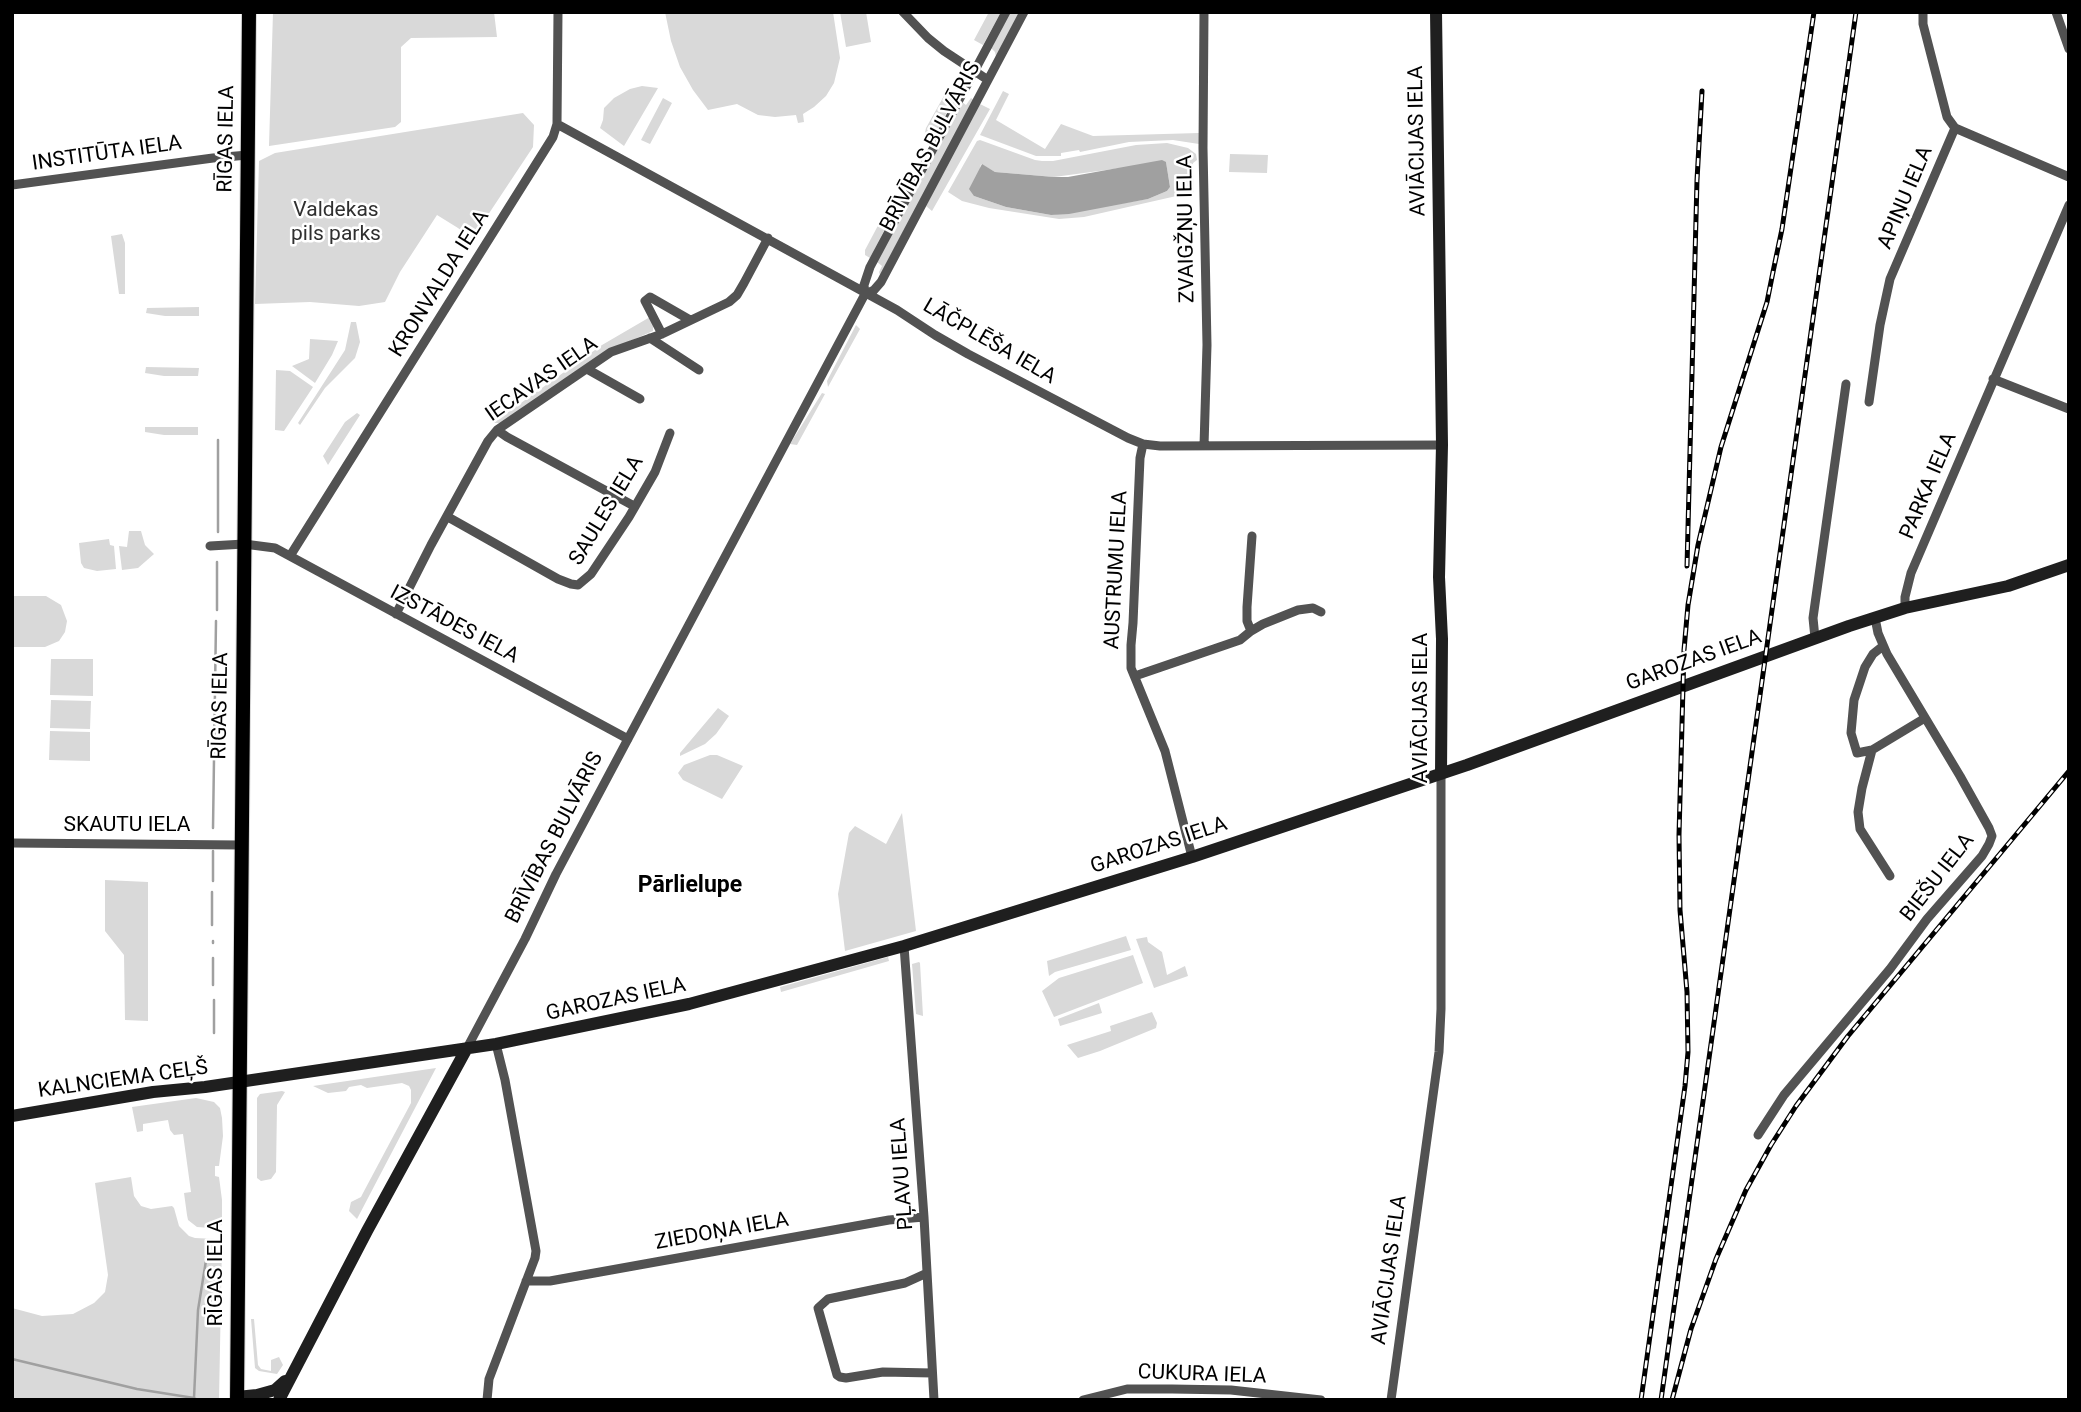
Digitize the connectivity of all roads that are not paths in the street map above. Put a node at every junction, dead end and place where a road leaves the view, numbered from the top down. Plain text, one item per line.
1 (249, 12) edge
2 (558, 12) edge
3 (903, 12) edge
4 (1006, 12) edge
5 (1024, 12) edge
6 (1204, 12) edge
7 (1436, 12) edge
8 (1923, 12) edge
9 (2069, 15) edge
10 (2057, 16) edge
11 (2069, 49) edge
12 (974, 71) junction
13 (988, 80) junction
14 (557, 124) junction
15 (1955, 128) junction
16 (248, 155) junction
17 (2069, 177) edge
18 (12, 185) edge
19 (2069, 205) edge
20 (768, 238) junction
21 (865, 294) junction
22 (690, 320) junction
23 (662, 334) junction
24 (650, 338) junction
25 (587, 369) junction
26 (699, 370) dead end
27 (1993, 379) junction
28 (1846, 384) dead end
29 (640, 400) dead end
30 (1869, 402) dead end
31 (2069, 409) edge
32 (497, 430) junction
33 (670, 433) dead end
34 (1143, 444) junction
35 (1442, 445) junction
36 (1204, 446) junction
37 (634, 506) junction
38 (447, 517) junction
39 (1252, 536) dead end
40 (244, 544) junction
41 (210, 546) dead end
42 (290, 556) junction
43 (2069, 565) edge
44 (1905, 608) junction
45 (1321, 612) dead end
46 (396, 614) junction
47 (1875, 618) junction
48 (1251, 631) junction
49 (1815, 638) junction
50 (1883, 646) junction
51 (1135, 676) junction
52 (1925, 718) junction
53 (628, 739) junction
54 (1872, 750) junction
55 (1441, 774) junction
56 (12, 842) edge
57 (241, 845) junction
58 (1192, 857) junction
59 (1890, 876) dead end
60 (904, 946) junction
61 (496, 1044) junction
62 (467, 1048) junction
63 (239, 1082) junction
64 (12, 1116) edge
65 (1758, 1135) dead end
66 (924, 1217) junction
67 (927, 1273) junction
68 (526, 1281) junction
69 (932, 1373) junction
70 (291, 1377) junction
71 (237, 1399) edge
72 (279, 1400) edge
73 (487, 1400) edge
74 (934, 1400) edge
75 (1083, 1400) edge
76 (1321, 1400) edge
77 (1391, 1400) edge

1 - 16 main road, RĪGAS IELA
2 - 14 street, KRONVALDA IELA
3 - 12 street
4 - 12 street, BRĪVĪBAS BULVĀRIS
5 - 13 street, BRĪVĪBAS BULVĀRIS
6 - 36 street, ZVAIGŽŅU IELA
7 - 35 main road, AVIĀCIJAS IELA
8 - 15 street, APIŅU IELA
9 - 10 street
10 - 11 street
12 - 13 street
12 - 21 street, BRĪVĪBAS BULVĀRIS
13 - 21 street, BRĪVĪBAS BULVĀRIS
14 - 20 street, LĀČPLĒŠA IELA
14 - 42 street, KRONVALDA IELA
15 - 17 street
15 - 30 street, APIŅU IELA
16 - 18 street, INSTITŪTA IELA
16 - 40 main road, RĪGAS IELA
19 - 27 street, PARKA IELA
20 - 21 street, LĀČPLĒŠA IELA
20 - 22 street, IECAVAS IELA
21 - 34 street, LĀČPLĒŠA IELA
21 - 53 street, BRĪVĪBAS BULVĀRIS
22 - 23 street, IECAVAS IELA
22 - 23 street
23 - 24 street, IECAVAS IELA
24 - 25 street, IECAVAS IELA
24 - 26 street
25 - 29 street
25 - 32 street, IECAVAS IELA
27 - 31 street
27 - 44 street, PARKA IELA
28 - 49 street
32 - 37 street
32 - 38 street, IECAVAS IELA
33 - 37 street, SAULES IELA
34 - 36 street, LĀČPLĒŠA IELA
34 - 51 street, AUSTRUMU IELA
35 - 36 street, LĀČPLĒŠA IELA
35 - 55 main road, AVIĀCIJAS IELA
37 - 38 street, SAULES IELA
38 - 46 street, IECAVAS IELA
39 - 48 street
40 - 41 street, IZSTĀDES IELA
40 - 42 street, IZSTĀDES IELA
40 - 57 main road, RĪGAS IELA
42 - 46 street, IZSTĀDES IELA
43 - 44 main road, GAROZAS IELA
44 - 47 main road, GAROZAS IELA
45 - 48 street
46 - 53 street, IZSTĀDES IELA
47 - 49 main road, GAROZAS IELA
47 - 50 street, BIEŠU IELA
48 - 51 street
49 - 55 main road, GAROZAS IELA
50 - 52 street, BIEŠU IELA
50 - 54 street
51 - 58 street, AUSTRUMU IELA
52 - 54 street
52 - 65 street, BIEŠU IELA
53 - 62 street, BRĪVĪBAS BULVĀRIS
54 - 59 street
55 - 58 main road, GAROZAS IELA
55 - 77 street, AVIĀCIJAS IELA
56 - 57 street, SKAUTU IELA
57 - 63 main road, RĪGAS IELA
58 - 60 main road, GAROZAS IELA
60 - 61 main road, GAROZAS IELA
60 - 66 street, PĻAVU IELA
61 - 62 main road, GAROZAS IELA
61 - 68 street
62 - 63 main road, GAROZAS IELA
62 - 70 main road, BRĪVĪBAS BULVĀRIS
63 - 64 main road, KALNCIEMA CEĻŠ
63 - 71 main road, RĪGAS IELA
66 - 67 street, PĻAVU IELA
66 - 68 street, ZIEDOŅA IELA
67 - 69 street, PĻAVU IELA
67 - 69 street
68 - 73 street
69 - 74 street, PĻAVU IELA
70 - 71 main road
70 - 72 main road, BRĪVĪBAS BULVĀRIS
75 - 76 street, CUKURA IELA

